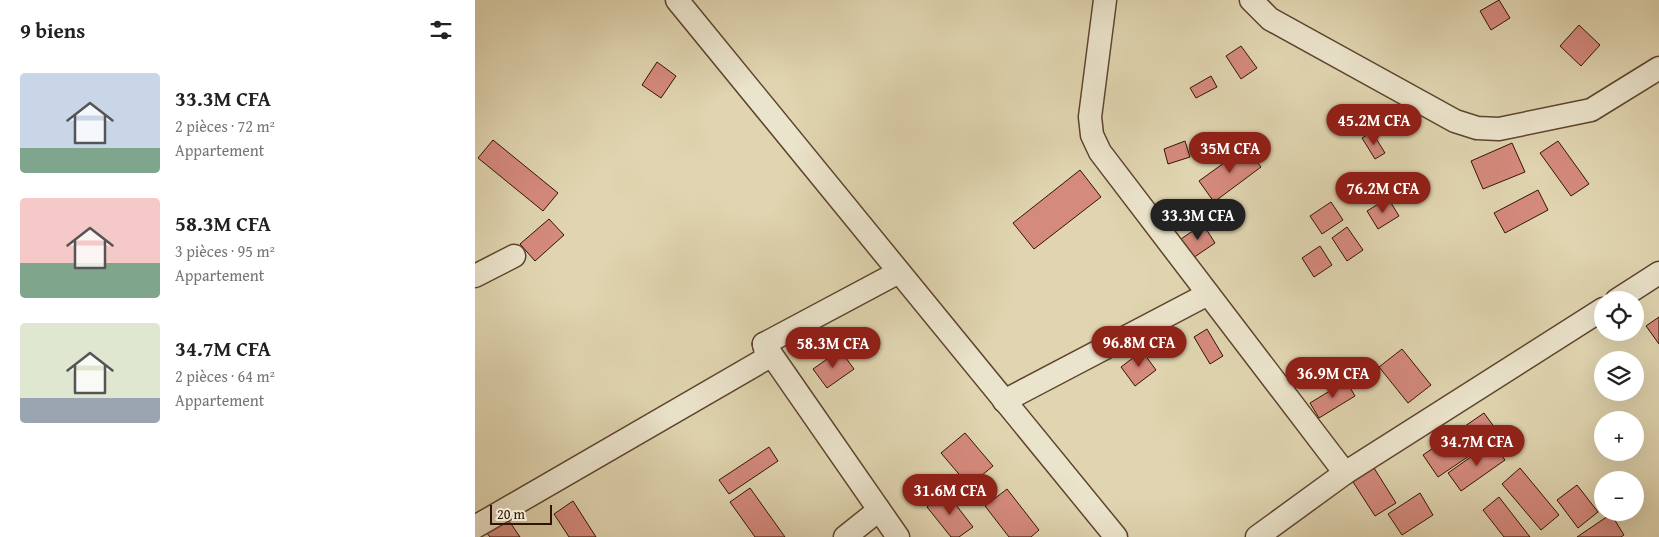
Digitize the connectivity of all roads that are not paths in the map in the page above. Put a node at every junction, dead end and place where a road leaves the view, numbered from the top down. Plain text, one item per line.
1 (677, 0) edge
2 (1105, 0) edge
3 (1251, 0) edge
4 (1659, 68) edge
5 (514, 256) dead end
6 (899, 272) junction
7 (1659, 273) edge
8 (475, 276) edge
9 (1631, 291) edge
10 (1208, 294) junction
11 (1594, 315) edge
12 (764, 344) junction
13 (1004, 400) junction
14 (1345, 473) junction
15 (879, 510) junction
16 (475, 527) edge
17 (845, 537) edge
18 (898, 537) edge
19 (1116, 537) edge
20 (1257, 537) edge

1 - 6 street
2 - 10 street
3 - 4 street
5 - 8 street
6 - 12 street
6 - 13 street
7 - 9 street
10 - 13 street
10 - 14 street
11 - 14 street
12 - 15 street
12 - 16 street
13 - 19 street
14 - 20 street
15 - 17 street
15 - 18 street

